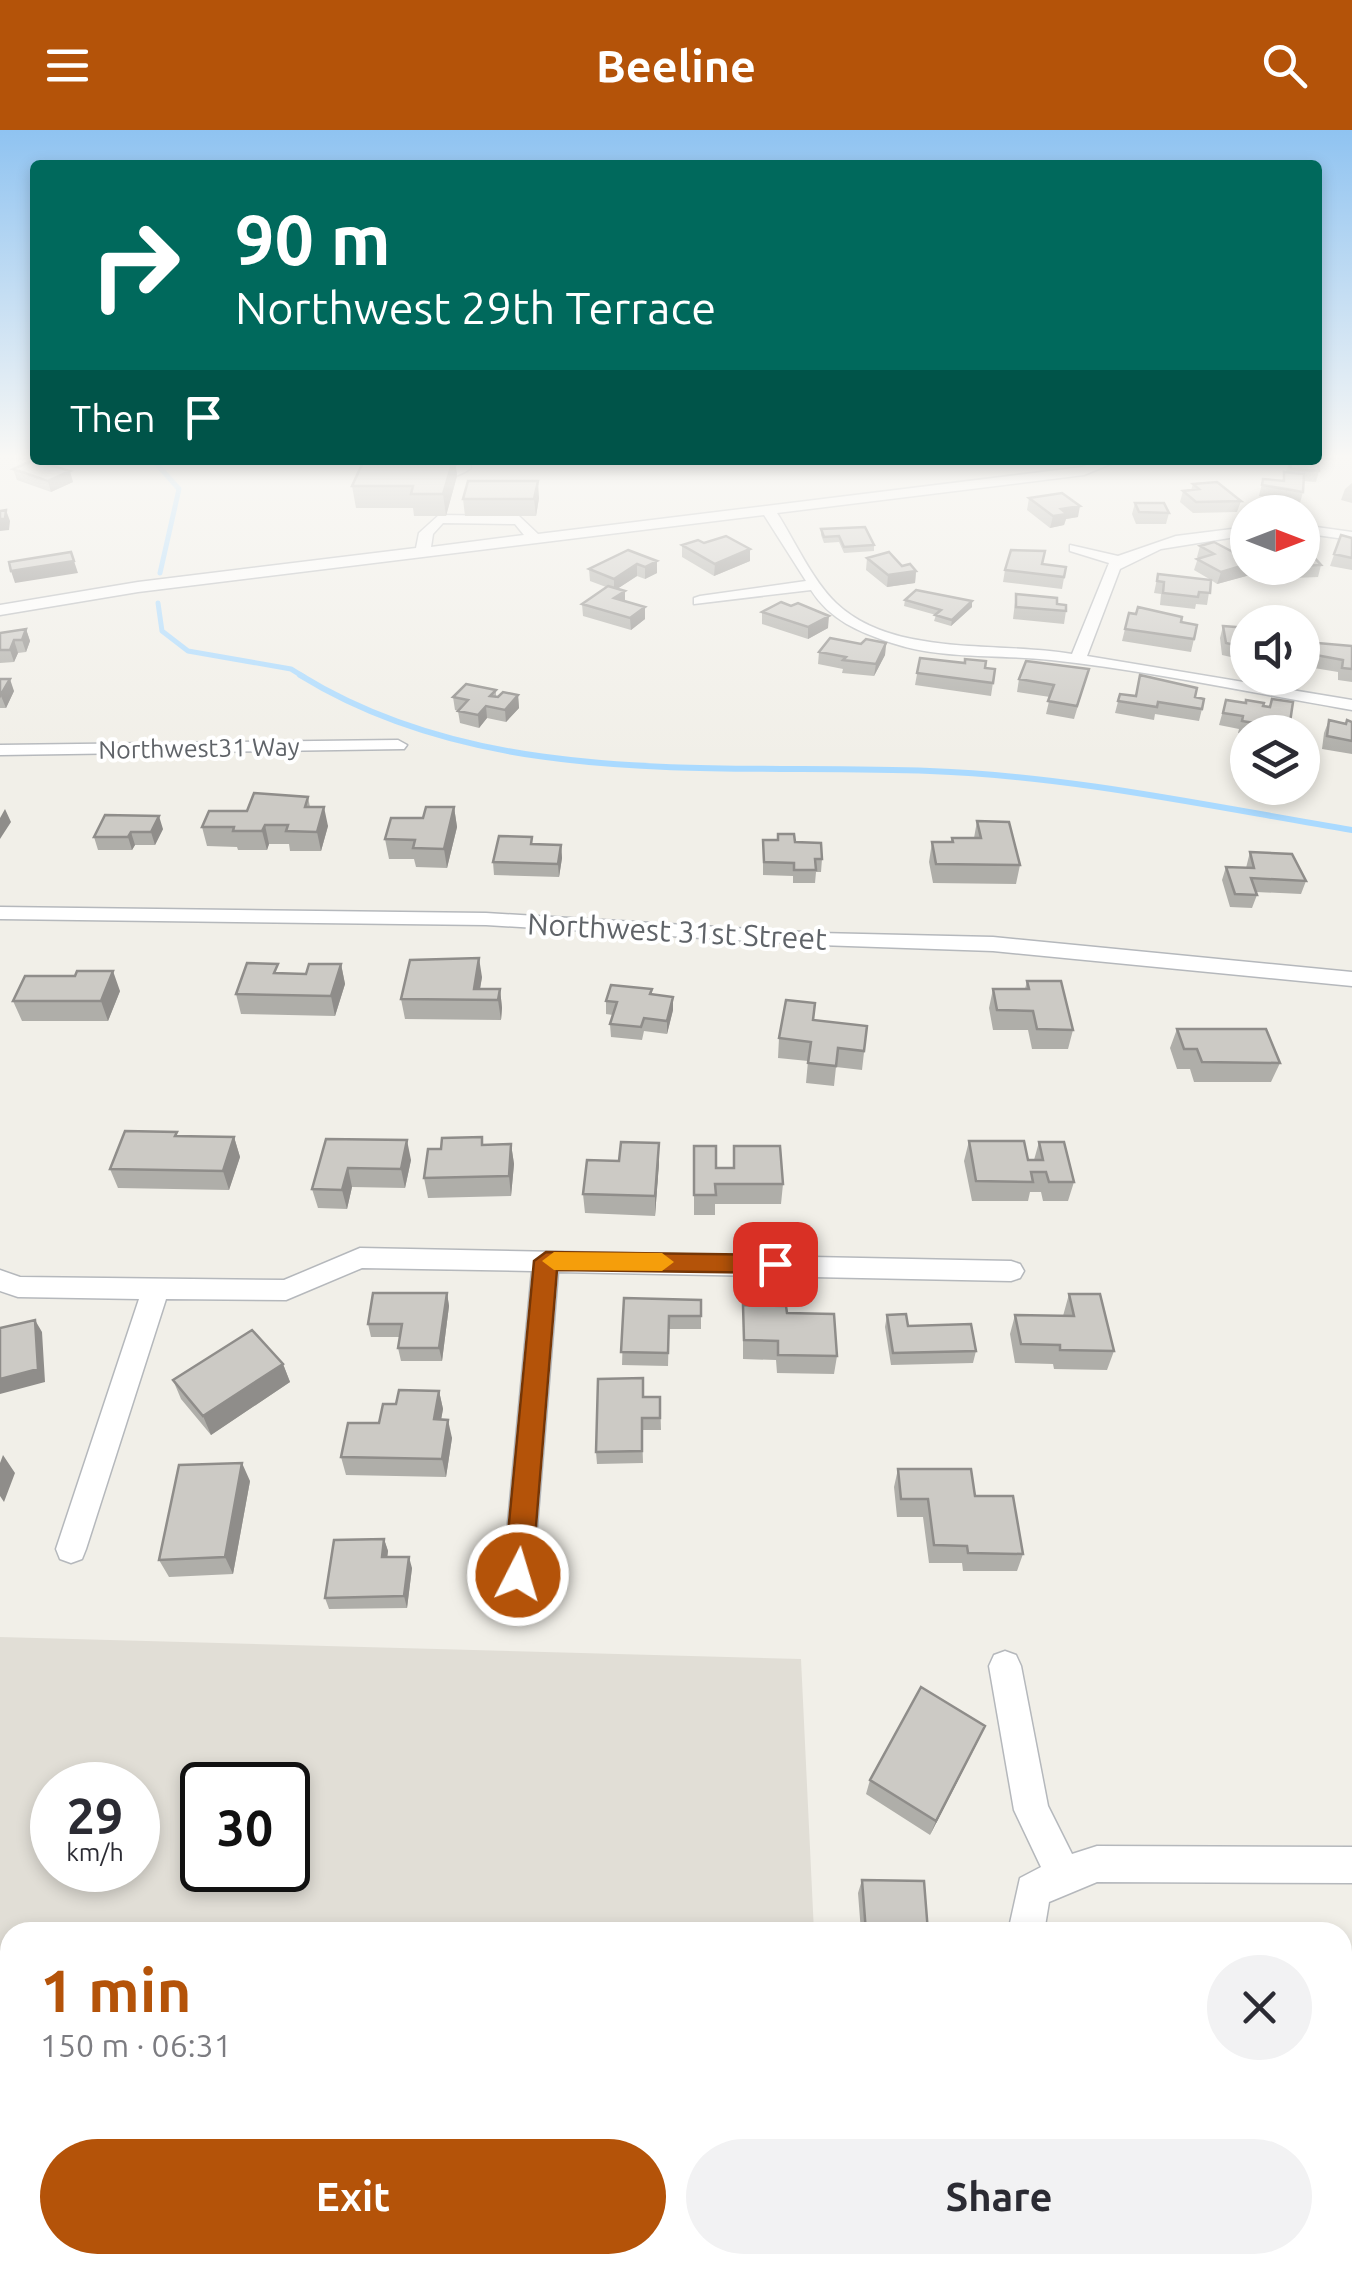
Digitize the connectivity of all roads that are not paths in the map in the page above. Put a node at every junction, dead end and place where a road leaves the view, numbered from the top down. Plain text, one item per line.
1 (376, 558) edge
2 (792, 558) edge
3 (1109, 558) edge
4 (1127, 558) edge
5 (1119, 561) junction
6 (812, 585) junction
7 (700, 601) dead end
8 (0, 610) edge
9 (1078, 659) junction
10 (1352, 705) edge
11 (398, 745) dead end
12 (0, 750) edge
13 (0, 913) edge
14 (1352, 978) edge
15 (546, 1261) junction
16 (1010, 1271) dead end
17 (0, 1280) edge
18 (156, 1288) junction
19 (70, 1548) dead end
20 (518, 1575) dead end
21 (1005, 1666) dead end
22 (1352, 1865) edge
23 (1048, 1882) junction
24 (1030, 1922) edge

1 - 8 street
2 - 6 street
3 - 5 street
4 - 5 street
5 - 9 street
6 - 7 street
6 - 9 street
9 - 10 street
11 - 12 street, Northwest31 Way
13 - 14 street, Northwest 31st Street
15 - 16 street
15 - 18 street
15 - 20 street
17 - 18 street
18 - 19 street
21 - 23 street
22 - 23 street
23 - 24 street

